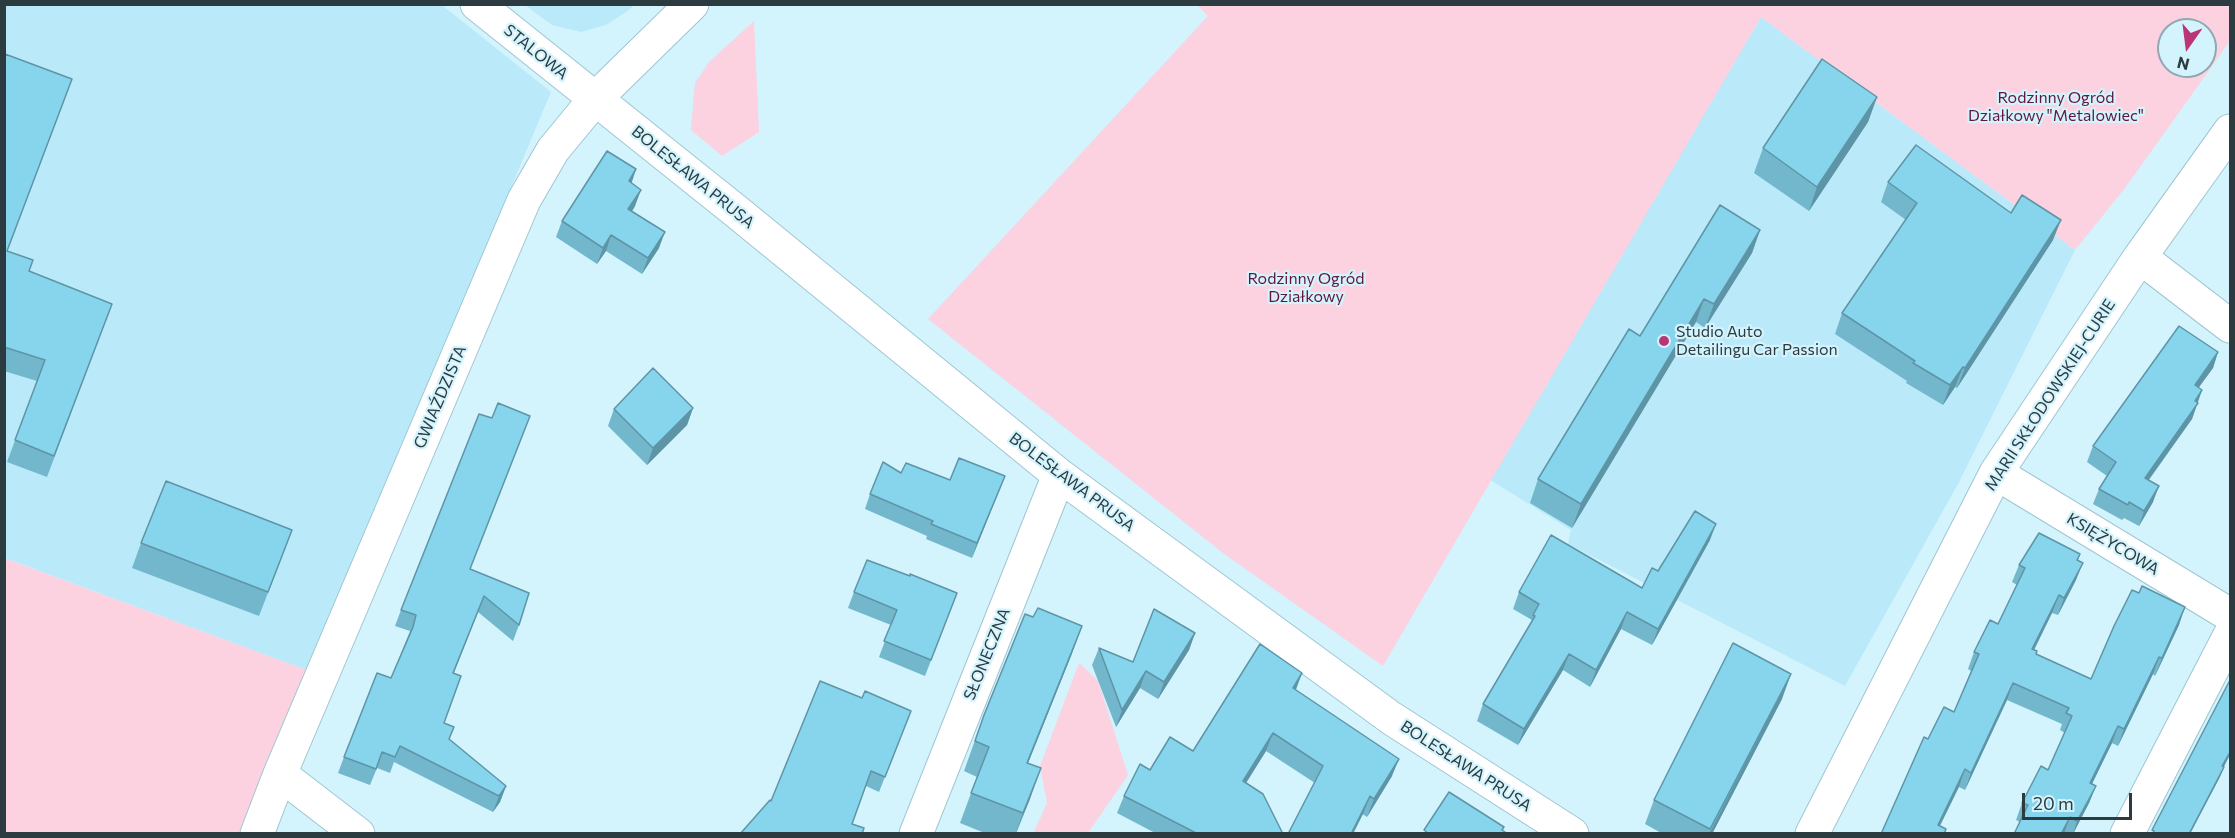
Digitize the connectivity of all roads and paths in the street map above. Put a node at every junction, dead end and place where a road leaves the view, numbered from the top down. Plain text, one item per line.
1 (477, 4) edge
2 (692, 4) edge
3 (595, 99) junction
4 (2230, 131) edge
5 (2140, 257) junction
6 (2230, 326) edge
7 (1996, 473) junction
8 (1059, 475) junction
9 (2230, 615) edge
10 (2230, 635) edge
11 (280, 774) junction
12 (257, 834) edge
13 (358, 834) edge
14 (916, 834) edge
15 (1572, 834) edge
16 (1812, 834) edge
17 (2127, 834) edge

1 - 3 street, STALOWA
2 - 3 street, GWIAŹDZISTA
3 - 8 street, BOLESŁAWA PRUSA
3 - 11 street, GWIAŹDZISTA
4 - 5 street, MARII SKŁODOWSKIEJ-CURIE
5 - 6 street
5 - 7 street, MARII SKŁODOWSKIEJ-CURIE
7 - 9 street, KSIĘŻYCOWA
7 - 16 street, MARII SKŁODOWSKIEJ-CURIE
8 - 14 street, SŁONECZNA
8 - 15 street, BOLESŁAWA PRUSA
10 - 17 street
11 - 12 street, GWIAŹDZISTA
11 - 13 street

